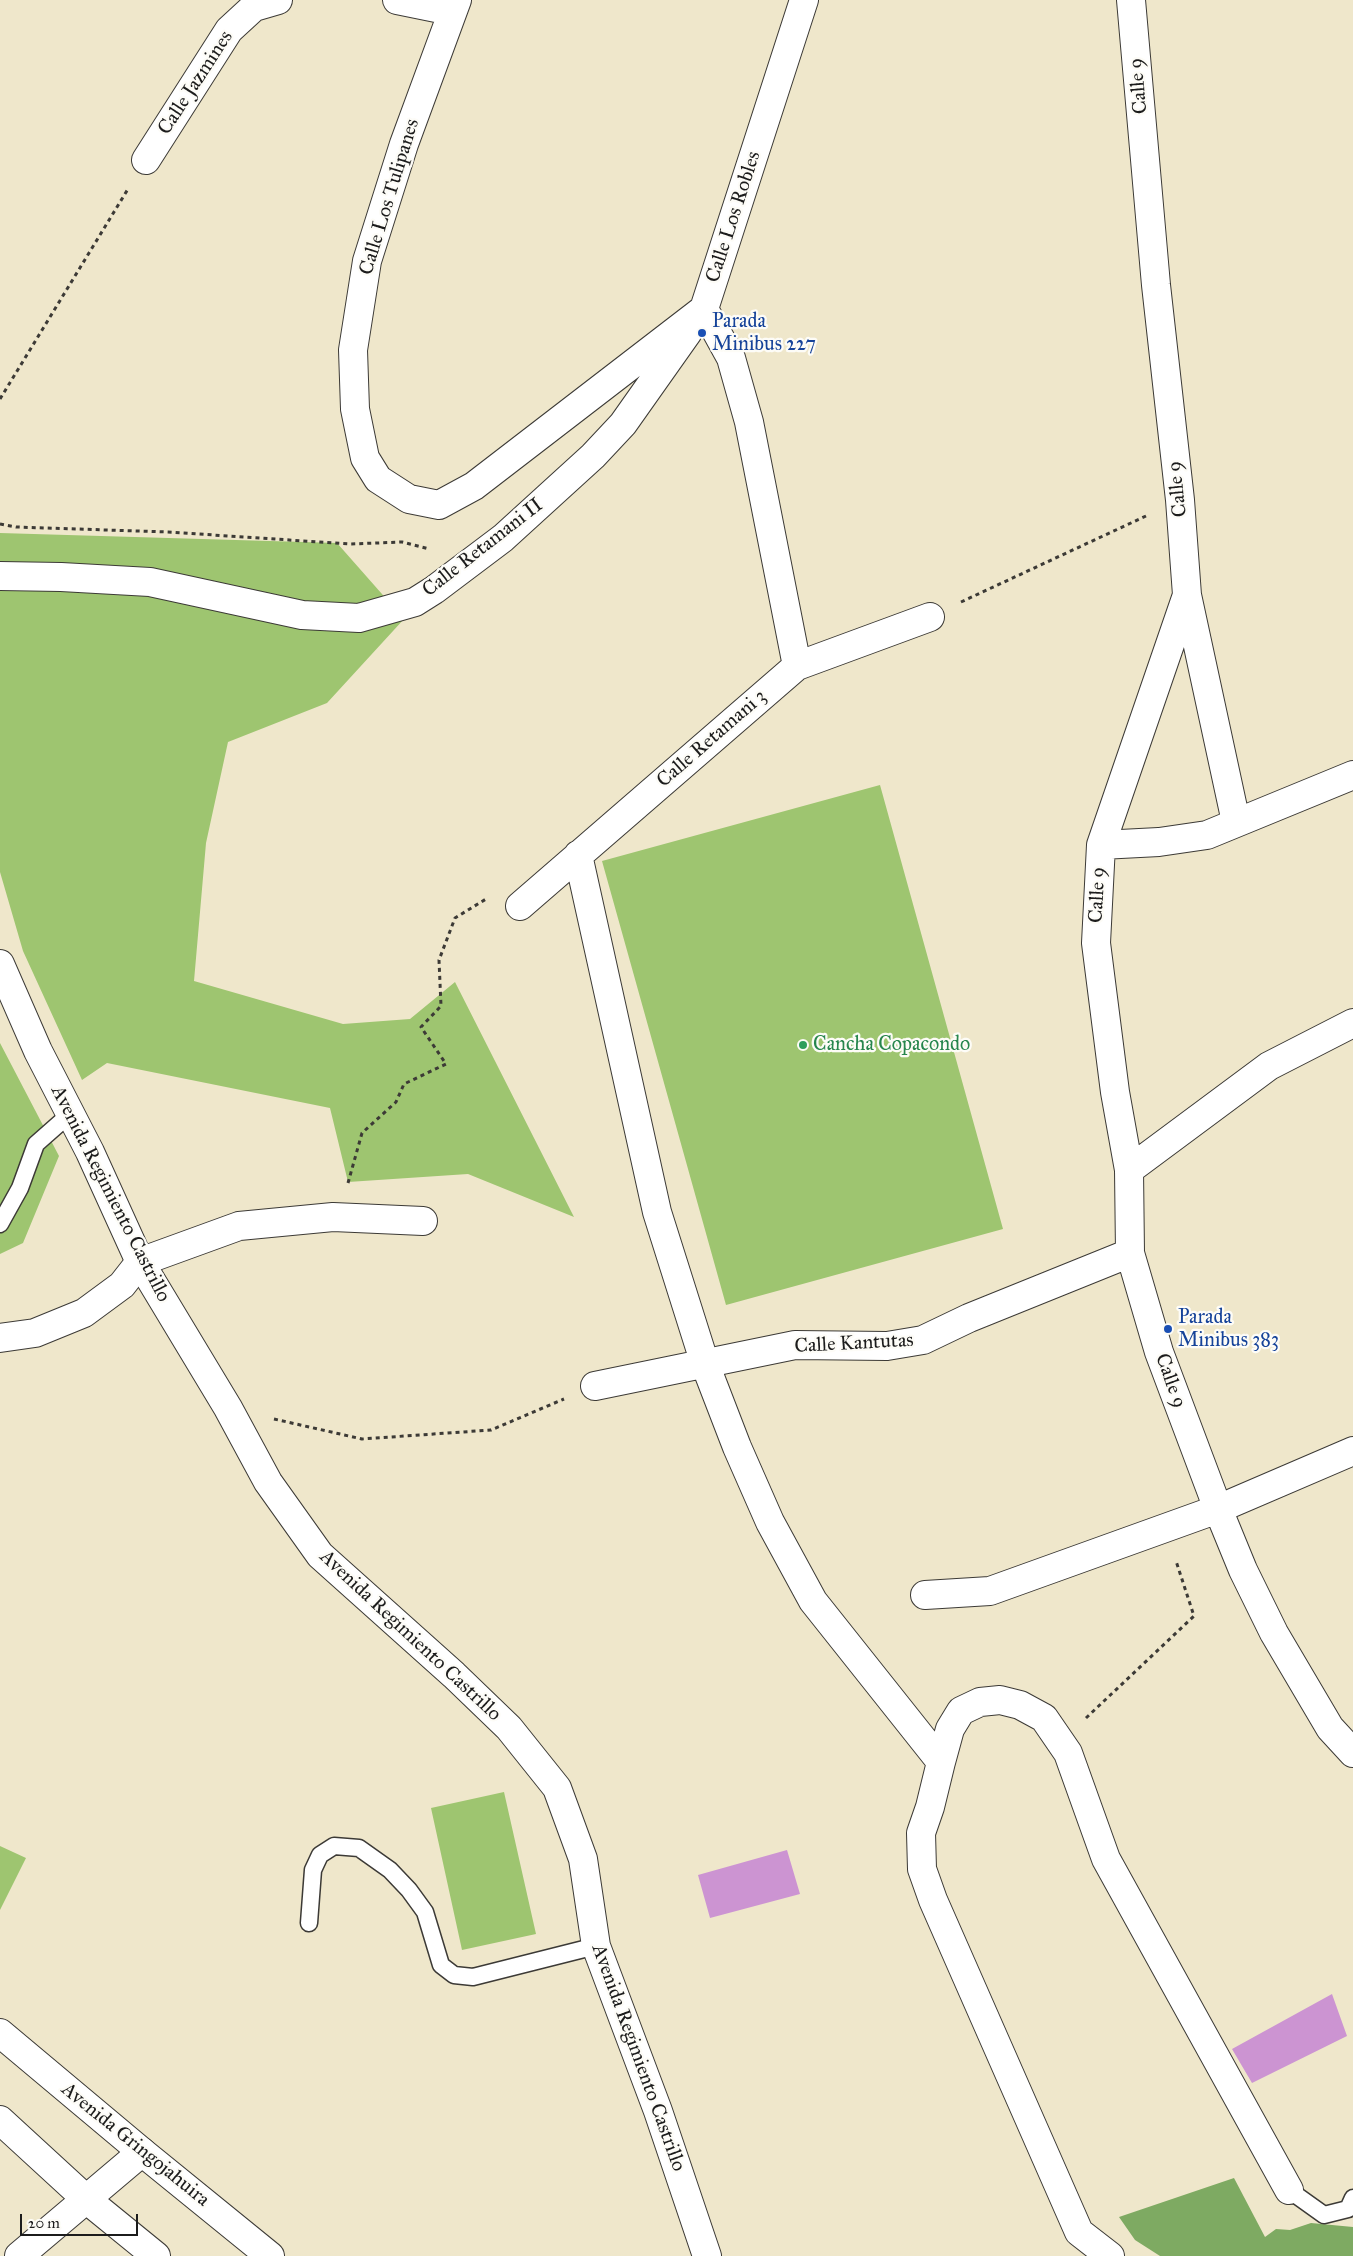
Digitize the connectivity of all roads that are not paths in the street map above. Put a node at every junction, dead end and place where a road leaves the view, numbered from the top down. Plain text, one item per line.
1 (278, 0) edge
2 (397, 0) edge
3 (804, 0) edge
4 (1131, 0) edge
5 (454, 6) edge
6 (146, 160) road end
7 (704, 309) junction
8 (0, 576) edge
9 (1187, 595) junction
10 (930, 617) road end
11 (797, 666) junction
12 (1353, 775) edge
13 (1236, 822) junction
14 (1101, 845) junction
15 (578, 855) junction
16 (520, 906) road end
17 (0, 964) edge
18 (1353, 1023) edge
19 (70, 1114) junction
20 (1129, 1170) junction
21 (423, 1220) dead end
22 (0, 1224) edge
23 (1130, 1253) junction
24 (140, 1262) junction
25 (0, 1338) edge
26 (705, 1364) junction
27 (595, 1386) road end
28 (1353, 1451) edge
29 (1218, 1509) junction
30 (925, 1596) dead end
31 (1353, 1753) edge
32 (941, 1762) junction
33 (309, 1923) dead end
34 (596, 1946) junction
35 (0, 2033) edge
36 (0, 2120) edge
37 (142, 2152) junction
38 (1289, 2190) joint
39 (1353, 2198) edge
40 (86, 2199) junction
41 (19, 2256) edge
42 (156, 2256) edge
43 (270, 2256) edge
44 (707, 2256) edge
45 (1110, 2256) edge

1 - 6 street, Calle Jazmines
2 - 5 street
3 - 7 street, Calle Los Robles
4 - 9 street, Calle 9
5 - 7 street, Calle Los Tulipanes
7 - 8 street, Calle Retamani II
7 - 11 street, Calle Los Robles
9 - 13 street
9 - 14 street, Calle 9
10 - 11 street, Calle Retamani 3
11 - 15 street, Calle Retamani 3
12 - 13 street
13 - 14 street
14 - 20 street, Calle 9
15 - 16 street, Calle Retamani 3
15 - 26 street
17 - 19 street, Avenida Regimiento Castrillo
18 - 20 street
19 - 22 lane
19 - 24 street, Avenida Regimiento Castrillo
20 - 23 street, Calle 9
21 - 24 street
23 - 26 street, Calle Kantutas
23 - 29 street, Calle 9
24 - 25 street
24 - 34 street, Avenida Regimiento Castrillo
26 - 27 street, Calle Kantutas
26 - 32 street
28 - 29 street
29 - 30 street
29 - 31 street, Calle 9
32 - 38 street
32 - 45 street
33 - 34 lane
34 - 44 street, Avenida Regimiento Castrillo
35 - 37 street, Avenida Gringojahuira
36 - 40 street
37 - 40 street
37 - 43 street, Avenida Gringojahuira
38 - 39 lane
40 - 41 street
40 - 42 street

